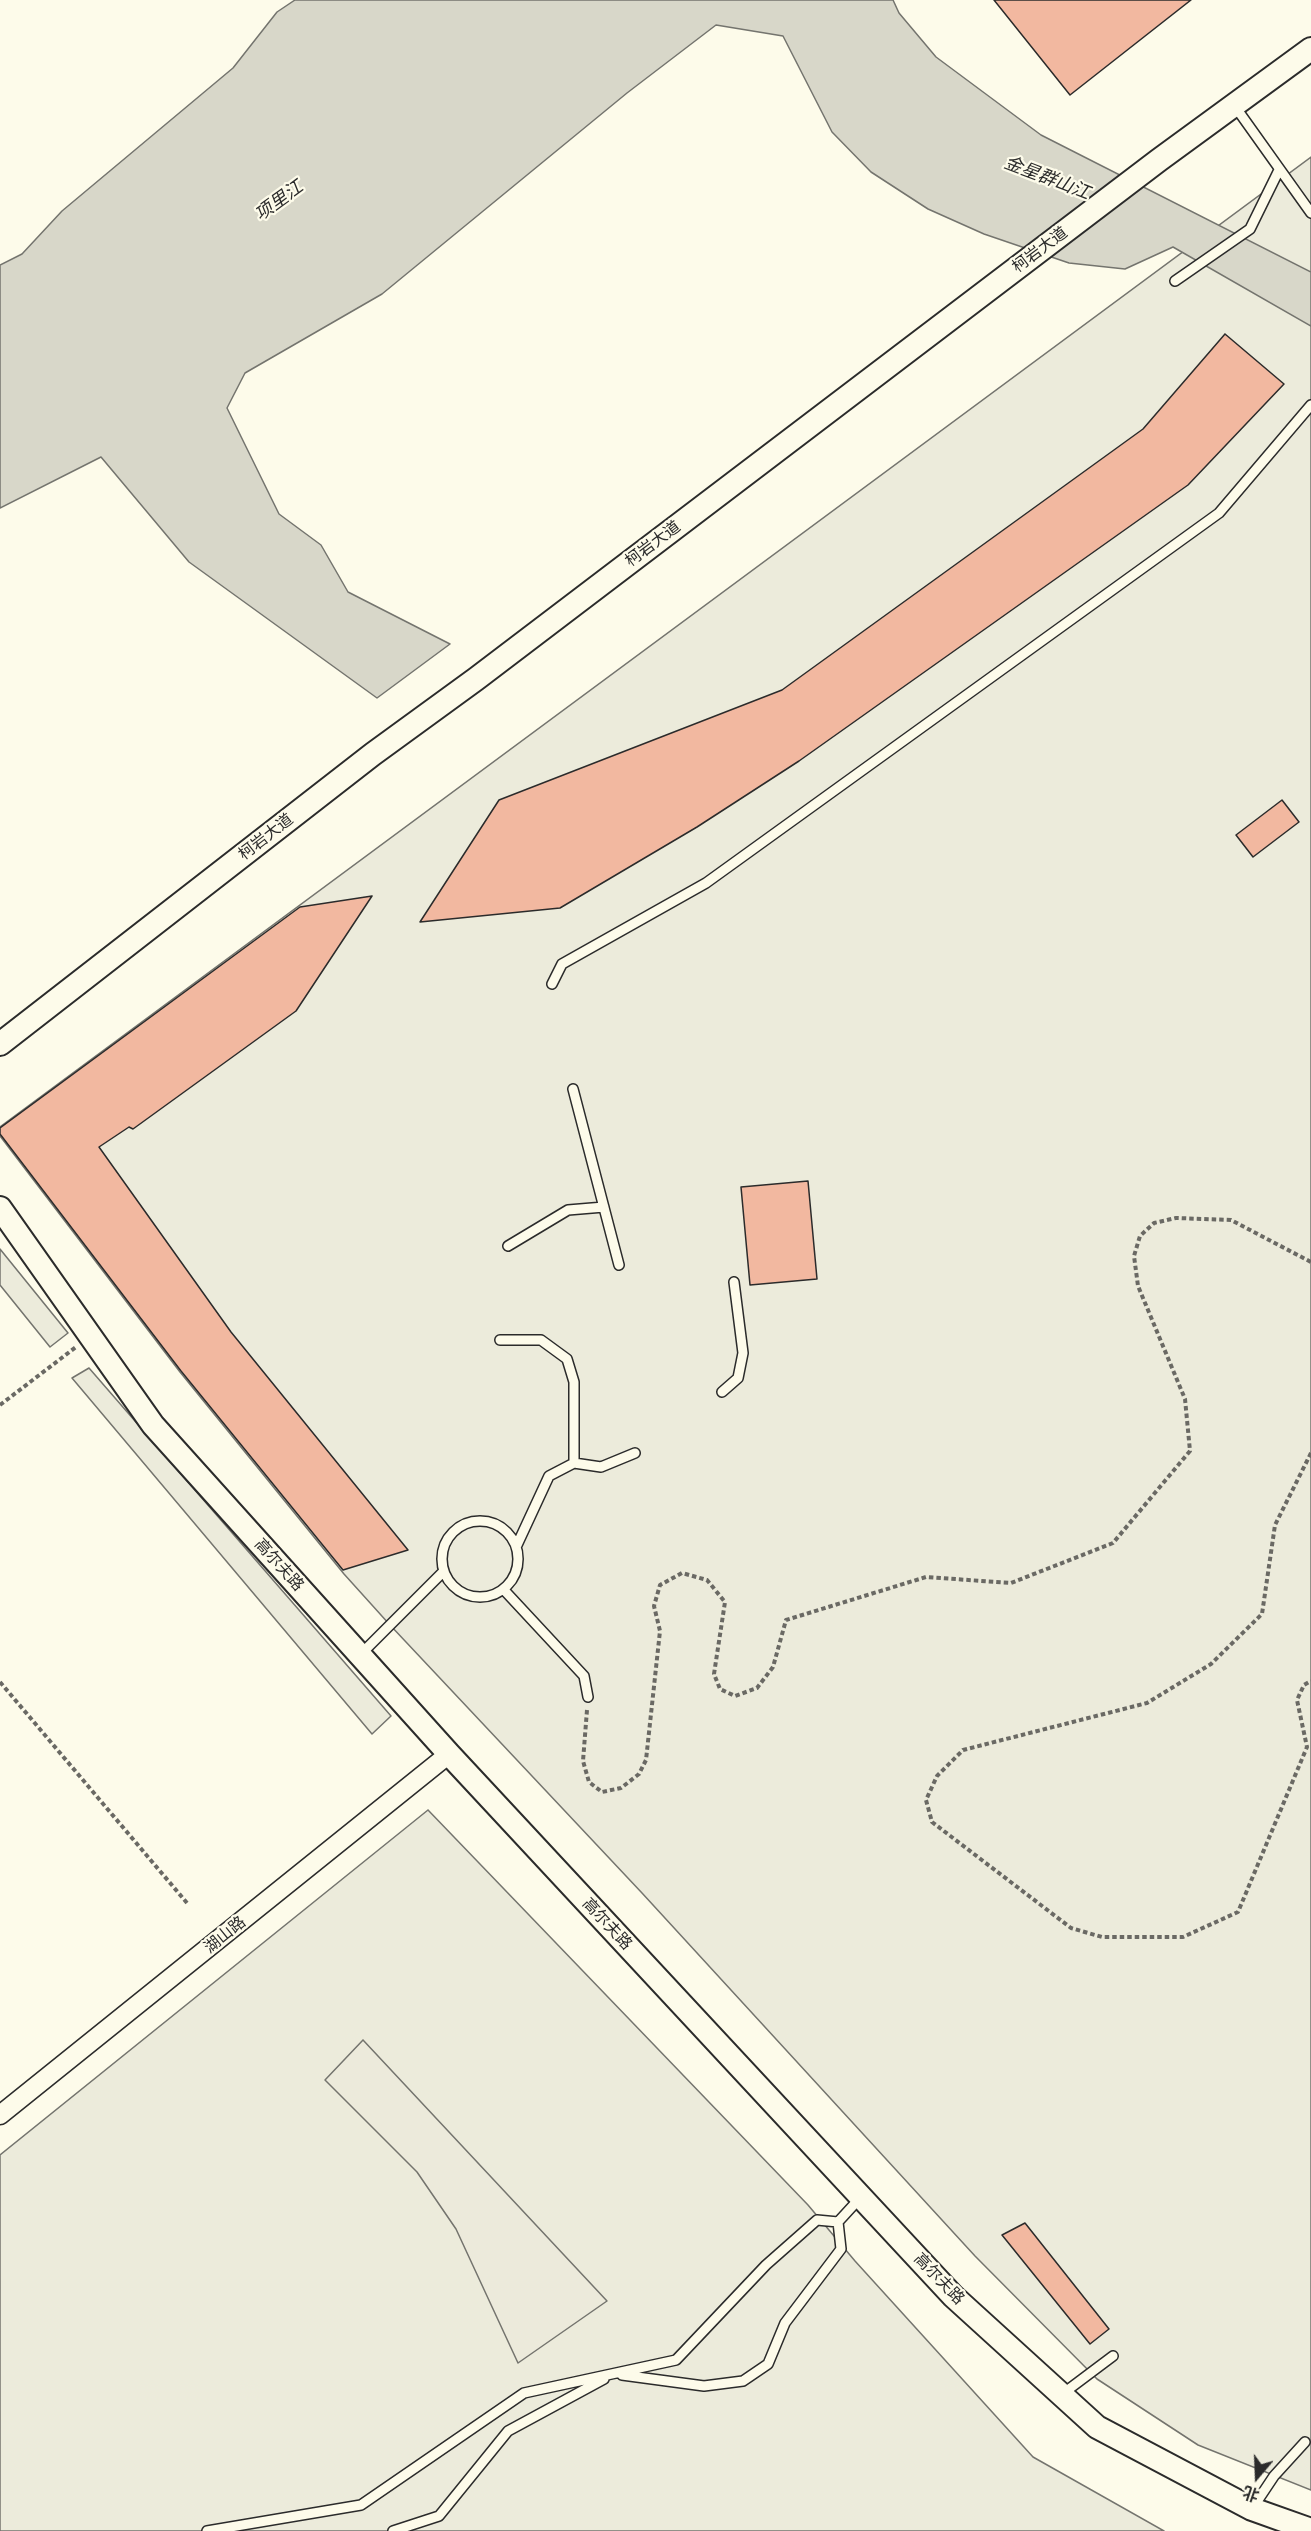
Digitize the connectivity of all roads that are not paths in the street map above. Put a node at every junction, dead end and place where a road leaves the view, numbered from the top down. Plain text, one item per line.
1 (1311, 49) edge
2 (1234, 105) junction
3 (1279, 170) junction
4 (1311, 213) edge
5 (1175, 281) dead end
6 (1311, 405) edge
7 (552, 984) dead end
8 (0, 1044) edge
9 (573, 1089) dead end
10 (604, 1207) junction
11 (0, 1208) edge
12 (508, 1246) dead end
13 (619, 1265) dead end
14 (734, 1282) dead end
15 (500, 1340) dead end
16 (722, 1392) dead end
17 (635, 1453) dead end
18 (574, 1463) junction
19 (517, 1545) junction
20 (443, 1572) junction
21 (504, 1590) junction
22 (360, 1655) junction
23 (588, 1697) road end
24 (449, 1754) junction
25 (0, 2115) edge
26 (861, 2197) junction
27 (838, 2222) junction
28 (1113, 2356) dead end
29 (614, 2373) junction
30 (1061, 2395) junction
31 (1305, 2442) dead end
32 (1252, 2509) junction
33 (1311, 2530) edge
34 (207, 2531) edge
35 (393, 2531) edge

1 - 2 street, 柯岩大道
2 - 3 lane
2 - 8 street, 柯岩大道
3 - 4 lane
3 - 5 lane
6 - 7 lane
9 - 10 lane
10 - 12 lane
10 - 13 lane
11 - 22 street, 高尔夫路
14 - 16 lane
15 - 18 lane
17 - 18 lane
18 - 19 lane
19 - 20 lane
19 - 21 lane
20 - 21 lane
20 - 22 lane
21 - 23 lane
22 - 24 street, 高尔夫路
24 - 25 street, 湖山路
24 - 26 street, 高尔夫路
26 - 27 lane
26 - 30 street, 高尔夫路
27 - 29 lane
27 - 29 lane
28 - 30 lane
29 - 34 lane
29 - 35 lane
30 - 32 street, 高尔夫路
31 - 32 lane
32 - 33 street, 高尔夫路

